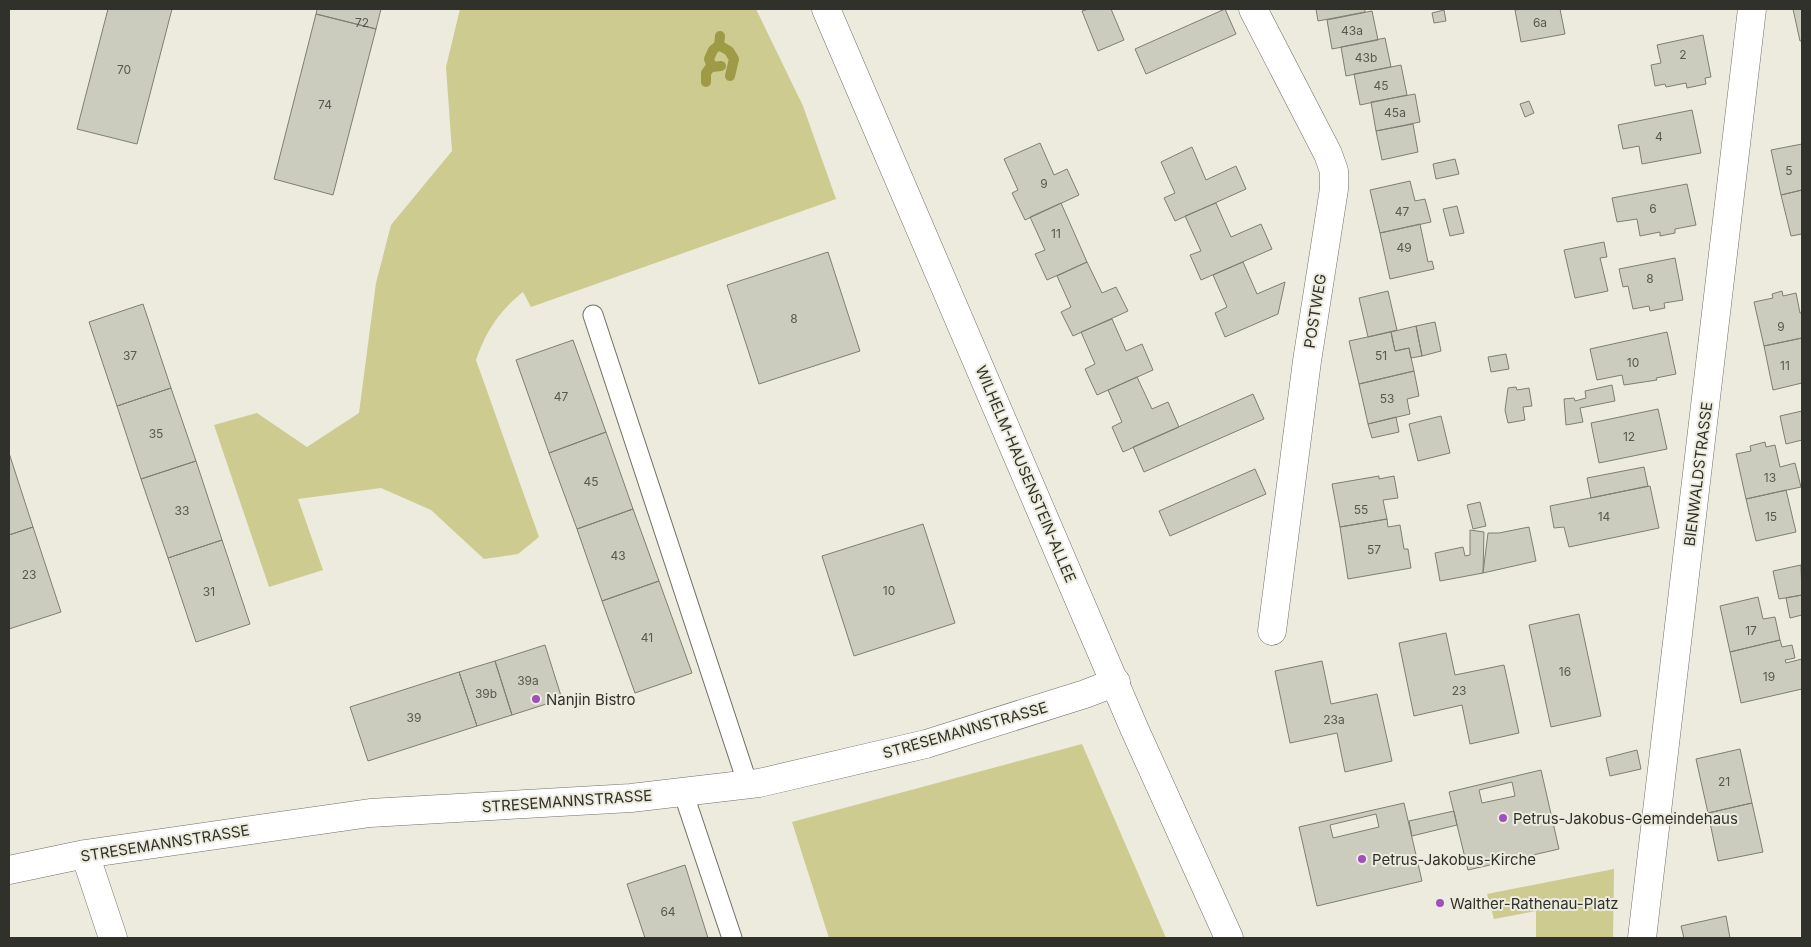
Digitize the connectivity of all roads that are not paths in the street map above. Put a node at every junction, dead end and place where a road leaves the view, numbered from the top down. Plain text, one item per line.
1 (826, 9) edge
2 (1253, 9) edge
3 (1752, 9) edge
4 (593, 315) dead end
5 (1272, 631) dead end
6 (1116, 682) junction
7 (748, 785) junction
8 (683, 792) junction
9 (85, 854) junction
10 (9, 870) edge
11 (113, 938) edge
12 (732, 938) edge
13 (1229, 938) edge
14 (1642, 938) edge

1 - 6 street, WILHELM-HAUSENSTEIN-ALLEE
2 - 5 street, POSTWEG
3 - 14 street, BIENWALDSTRASSE
4 - 7 lane
6 - 7 street, STRESEMANNSTRASSE
6 - 13 street, WILHELM-HAUSENSTEIN-ALLEE
7 - 8 street, STRESEMANNSTRASSE
8 - 9 street, STRESEMANNSTRASSE
8 - 12 lane
9 - 10 street, STRESEMANNSTRASSE
9 - 11 street

